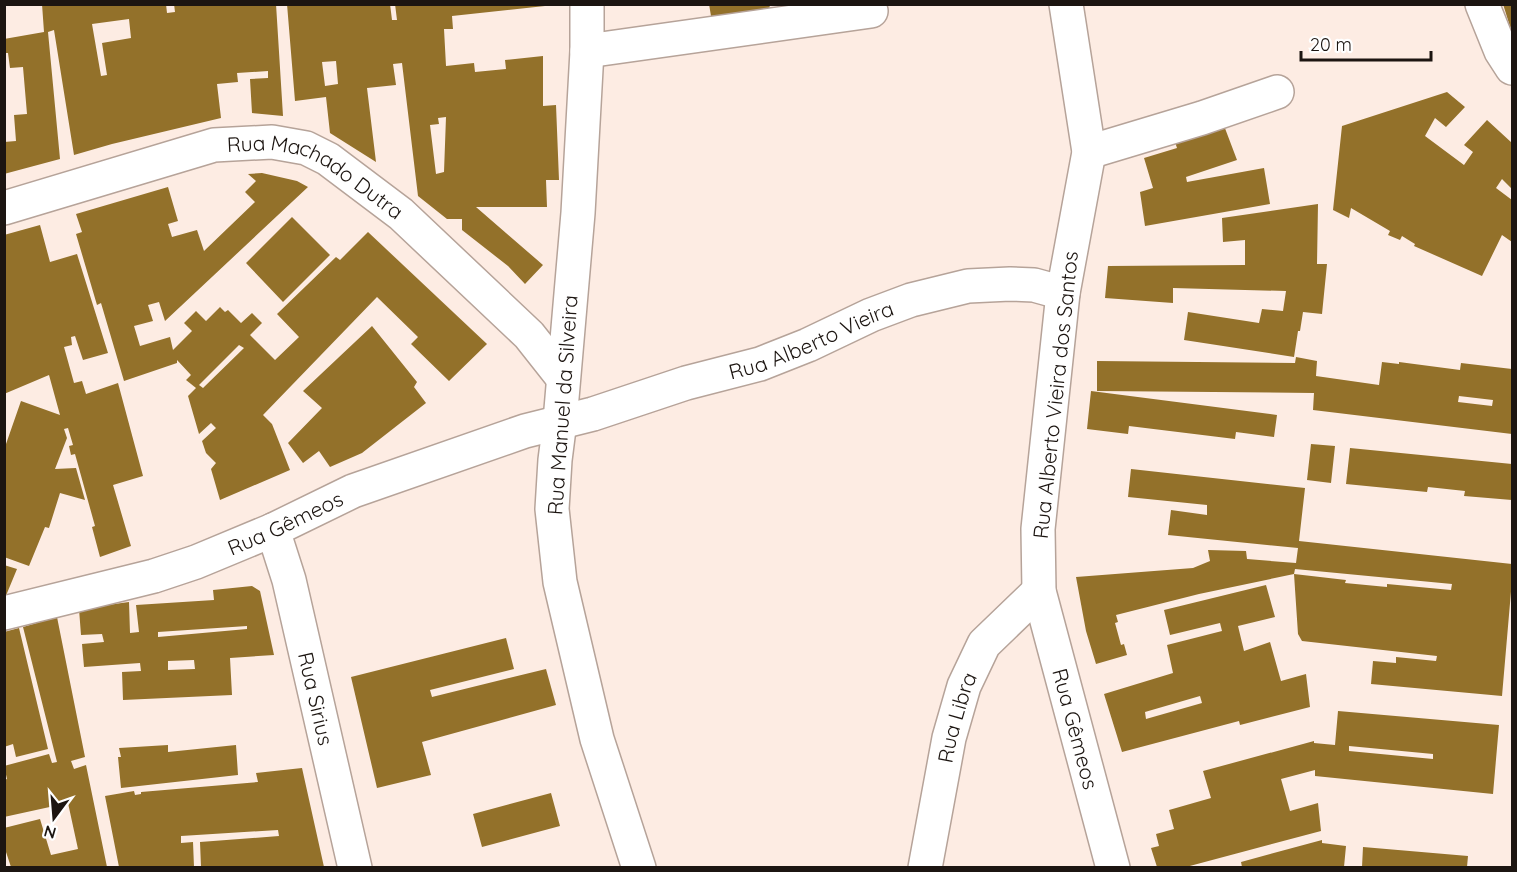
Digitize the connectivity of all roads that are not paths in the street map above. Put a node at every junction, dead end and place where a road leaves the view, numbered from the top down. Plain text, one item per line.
1 (587, 4) edge
2 (1066, 4) edge
3 (1482, 4) edge
4 (871, 11) dead end
5 (587, 51) junction
6 (1512, 68) edge
7 (1277, 92) dead end
8 (1089, 152) junction
9 (4, 208) edge
10 (1063, 293) junction
11 (563, 378) junction
12 (560, 422) junction
13 (273, 530) junction
14 (1039, 591) junction
15 (4, 613) edge
16 (355, 867) edge
17 (639, 867) edge
18 (925, 867) edge
19 (1113, 867) edge

1 - 5 street, Rua Manuel da Silveira
2 - 8 street, Rua Alberto Vieira dos Santos
3 - 6 street
4 - 5 street
5 - 11 street, Rua Manuel da Silveira
7 - 8 street
8 - 10 street, Rua Alberto Vieira dos Santos
9 - 11 street, Rua Machado Dutra
10 - 12 street, Rua Alberto Vieira
10 - 14 street, Rua Alberto Vieira dos Santos
11 - 12 street, Rua Manuel da Silveira
12 - 13 street, Rua Gêmeos
12 - 17 street, Rua Manuel da Silveira
13 - 15 street, Rua Gêmeos
13 - 16 street, Rua Sirius
14 - 18 street, Rua Libra
14 - 19 street, Rua Gêmeos

